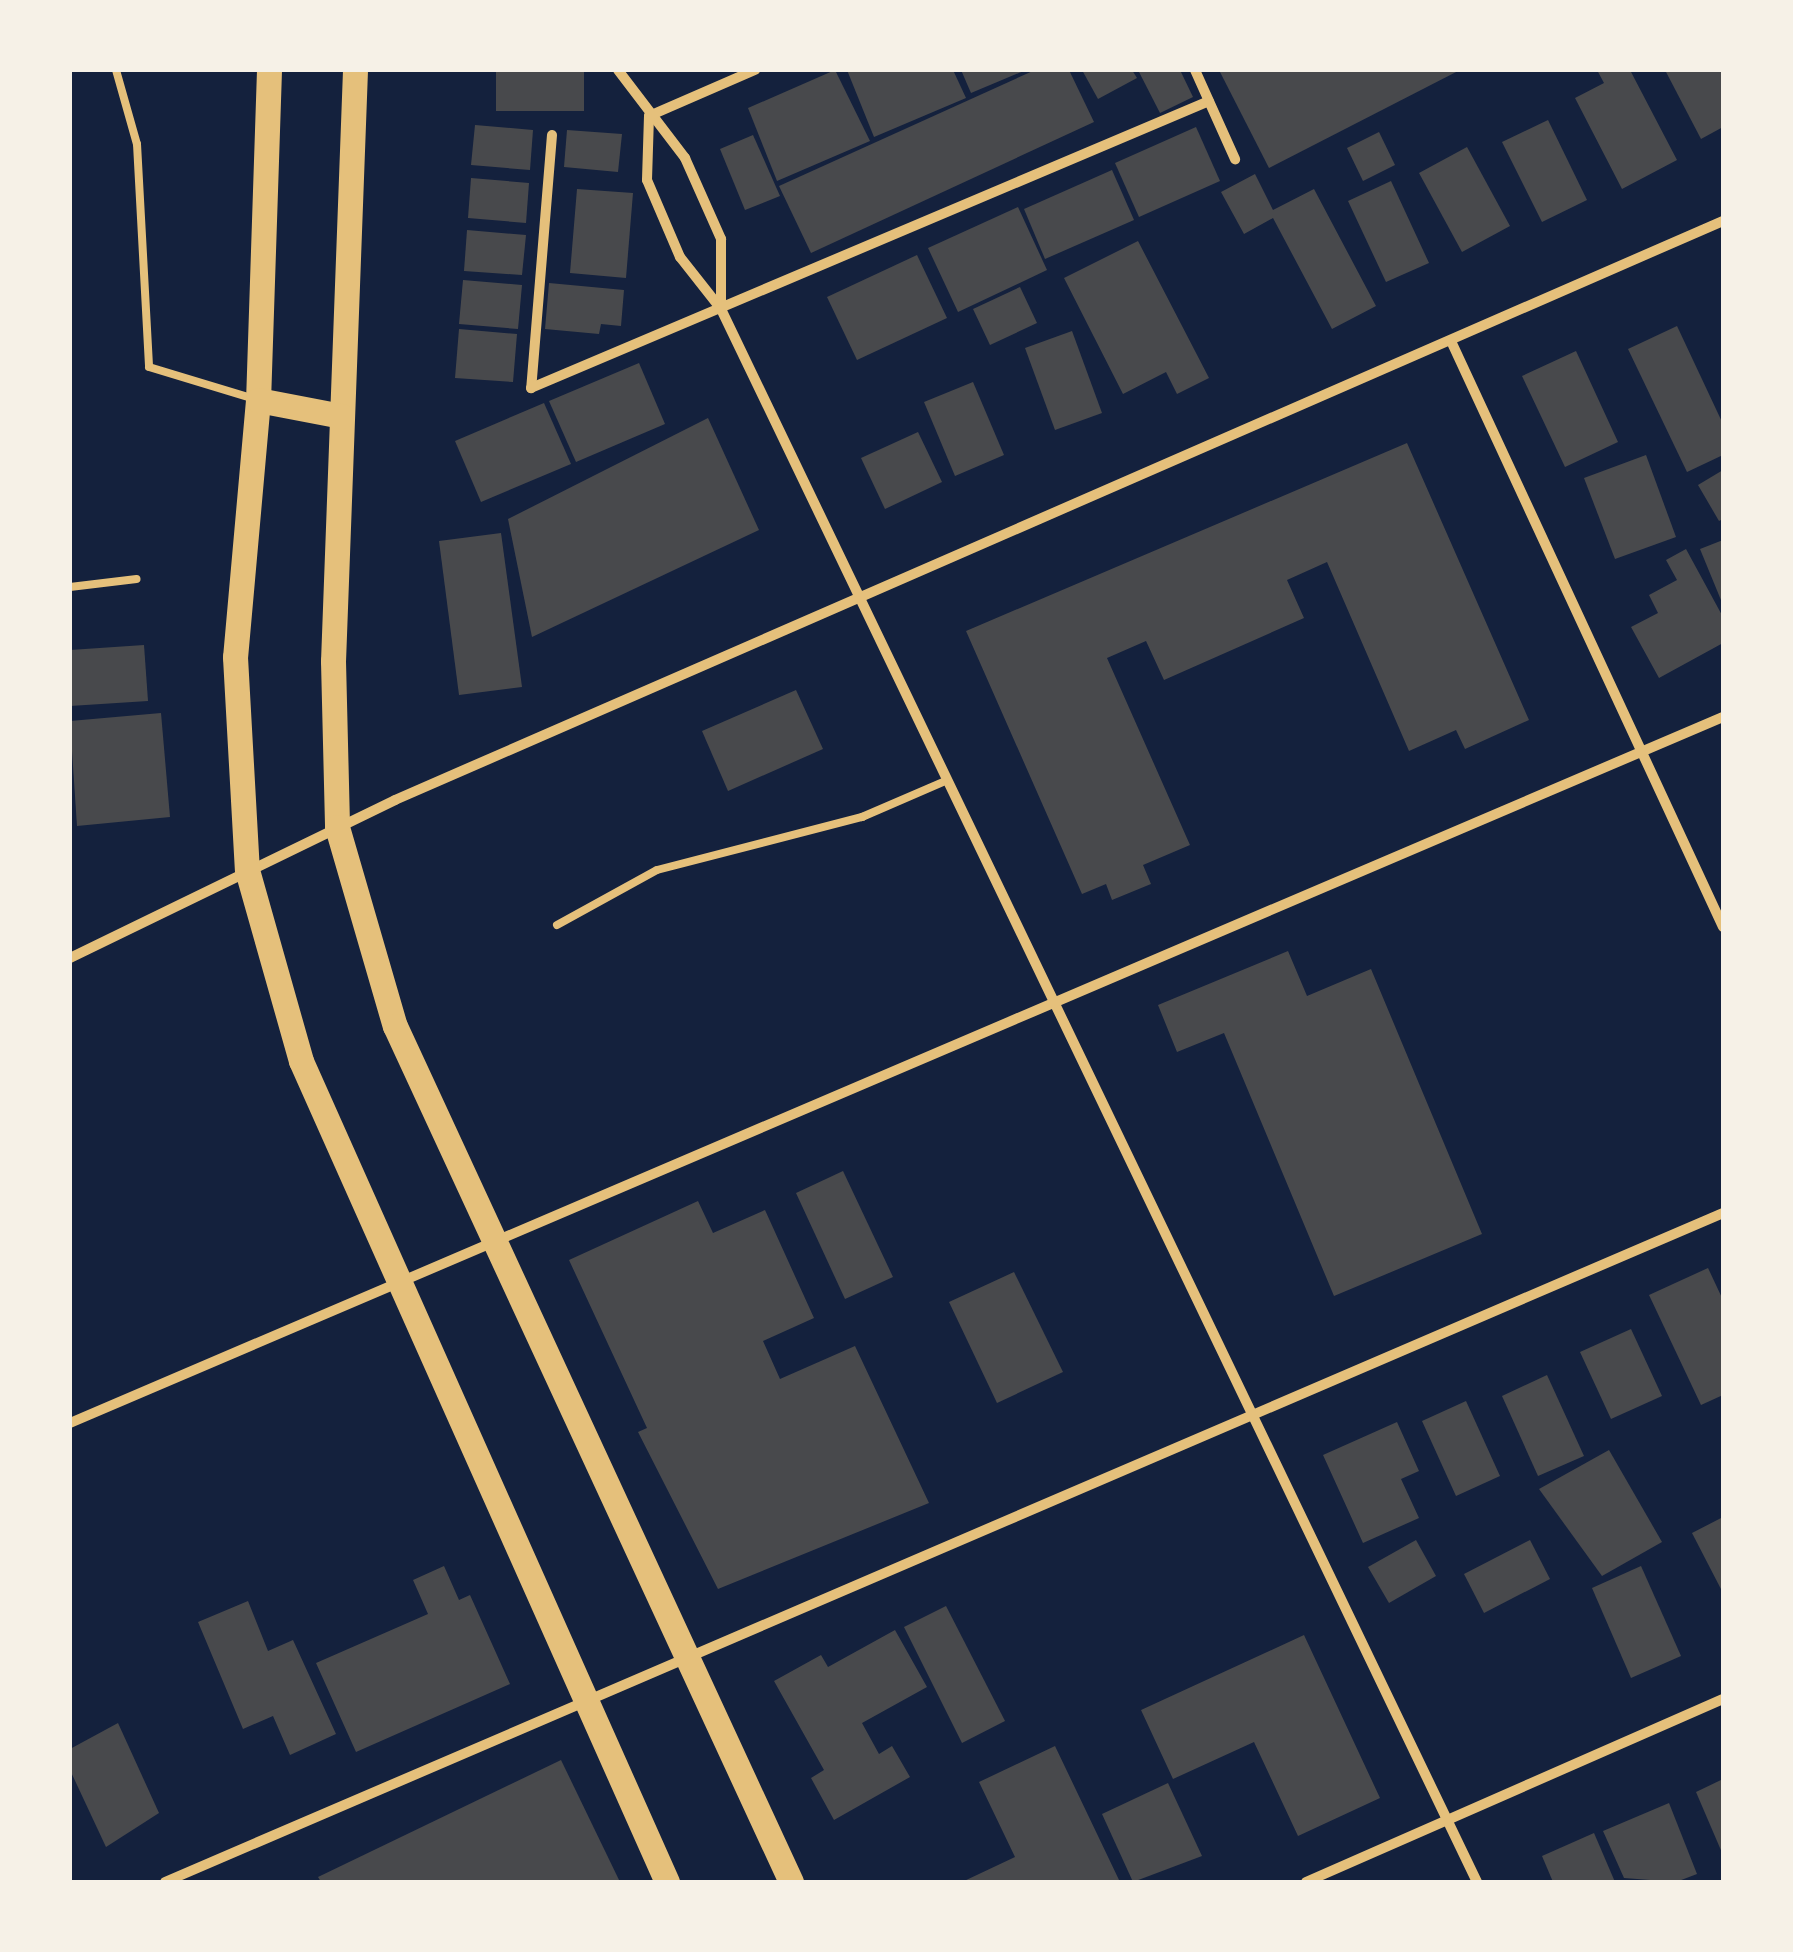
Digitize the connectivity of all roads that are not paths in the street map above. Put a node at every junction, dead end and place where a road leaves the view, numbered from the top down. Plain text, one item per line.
1 (116, 70) edge
2 (269, 70) edge
3 (355, 70) edge
4 (618, 70) edge
5 (755, 70) edge
6 (1194, 70) edge
7 (1209, 101) junction
8 (649, 116) junction
9 (552, 135) dead end
10 (1235, 159) dead end
11 (1723, 221) edge
12 (721, 309) junction
13 (1450, 341) junction
14 (258, 400) junction
15 (340, 416) junction
16 (138, 580) dead end
17 (70, 587) edge
18 (860, 598) junction
19 (1723, 717) edge
20 (1642, 752) junction
21 (944, 782) junction
22 (337, 828) junction
23 (247, 870) junction
24 (557, 925) dead end
25 (1723, 927) edge
26 (70, 958) edge
27 (1053, 1008) junction
28 (1723, 1212) edge
29 (495, 1244) junction
30 (397, 1284) junction
31 (1252, 1411) junction
32 (70, 1424) edge
33 (680, 1657) junction
34 (580, 1699) junction
35 (1723, 1700) edge
36 (1446, 1819) junction
37 (165, 1882) edge
38 (667, 1882) edge
39 (792, 1882) edge
40 (1306, 1882) edge
41 (1476, 1882) edge

1 - 14 lane
2 - 14 main road
3 - 15 main road
4 - 8 street
5 - 8 street
6 - 7 street
7 - 10 street
7 - 12 street
8 - 12 street
8 - 12 street
9 - 12 street
11 - 13 street
12 - 18 street
13 - 18 street
13 - 20 street
14 - 15 main road
14 - 23 main road
15 - 22 main road
16 - 17 lane
18 - 21 street
18 - 22 street
19 - 20 street
20 - 25 street
20 - 27 street
21 - 24 lane
21 - 27 street
22 - 23 street
22 - 29 main road
23 - 26 street
23 - 30 main road
27 - 29 street
27 - 31 street
28 - 31 street
29 - 30 street
29 - 33 main road
30 - 32 street
30 - 34 main road
31 - 33 street
31 - 36 street
33 - 34 street
33 - 39 main road
34 - 37 street
34 - 38 main road
35 - 36 street
36 - 40 street
36 - 41 street

